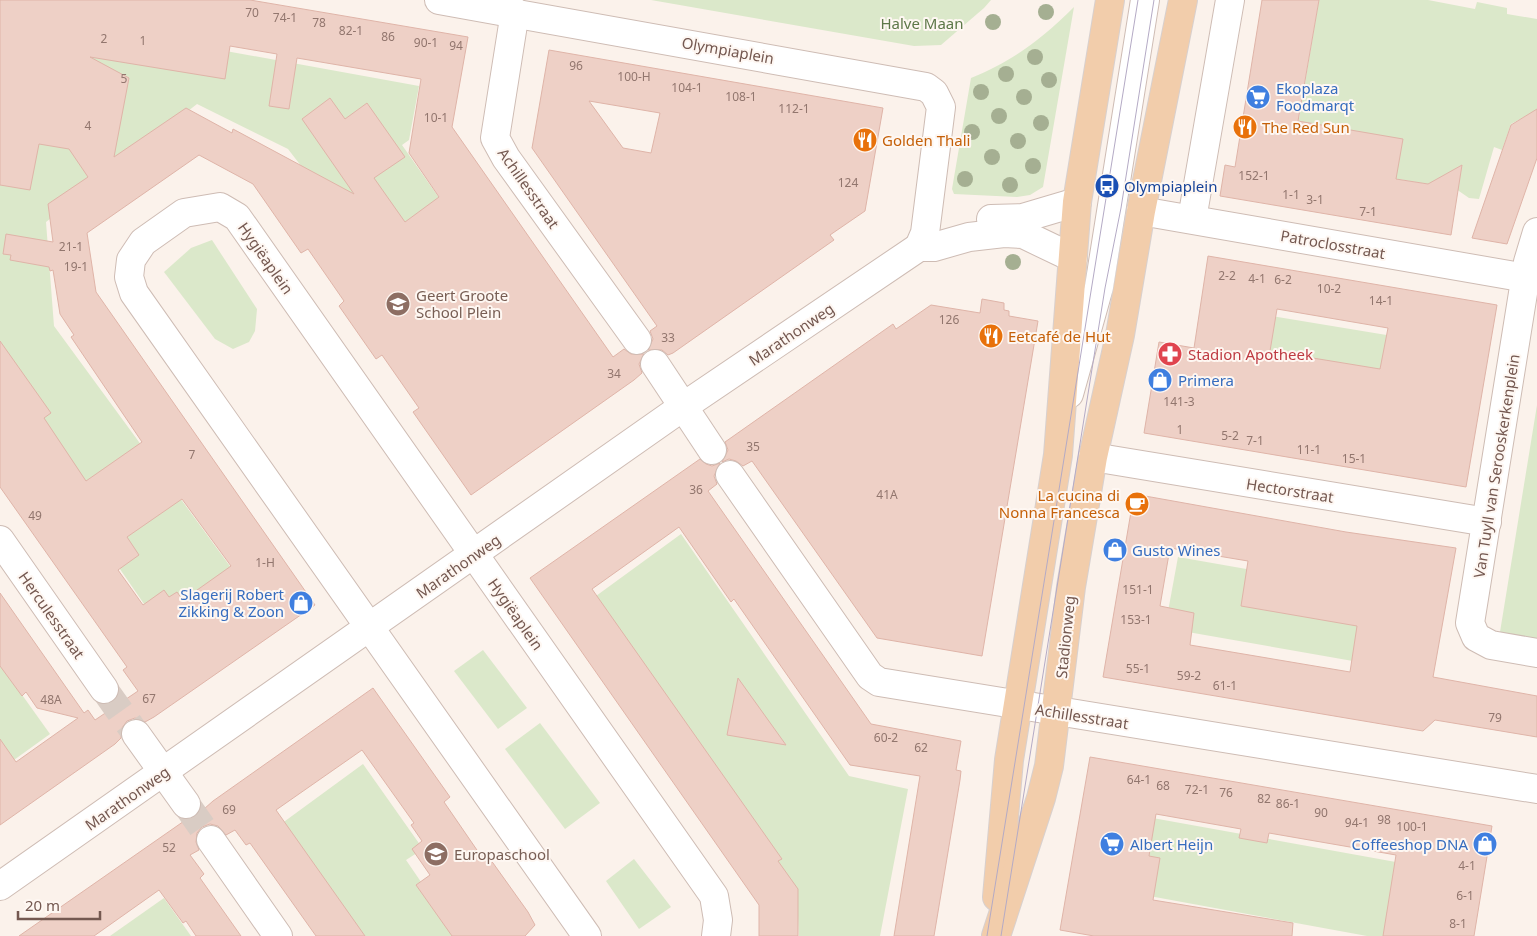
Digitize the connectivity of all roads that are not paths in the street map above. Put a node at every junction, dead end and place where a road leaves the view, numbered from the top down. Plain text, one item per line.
1 (440, 0) edge
2 (1110, 0) edge
3 (1145, 0) edge
4 (1183, 0) edge
5 (1230, 0) edge
6 (515, 12) junction
7 (1077, 202) junction
8 (1141, 211) junction
9 (1192, 220) junction
10 (1537, 232) edge
11 (922, 240) junction
12 (1073, 258) junction
13 (1526, 278) junction
14 (637, 340) dead end
15 (655, 364) dead end
16 (684, 406) junction
17 (1062, 417) junction
18 (712, 450) dead end
19 (1093, 457) junction
20 (730, 475) dead end
21 (1487, 522) junction
22 (0, 540) edge
23 (474, 555) junction
24 (370, 627) junction
25 (1537, 653) edge
26 (104, 689) tunnel mouth
27 (1018, 706) junction
28 (1057, 712) junction
29 (136, 734) tunnel mouth
30 (163, 772) junction
31 (1537, 789) edge
32 (186, 804) tunnel mouth
33 (211, 840) tunnel mouth
34 (0, 886) edge
35 (278, 936) edge
36 (587, 936) edge
37 (716, 936) edge
38 (995, 936) edge

1 - 6 street, Olympiaplein
2 - 7 main road
3 - 17 street, Stadionweg
4 - 8 main road
5 - 9 street
6 - 11 street, Olympiaplein
6 - 14 street, Achillesstraat
7 - 11 street
7 - 12 main road
8 - 9 street, Patroclosstraat
8 - 19 main road, Stadionweg
9 - 13 street, Patroclosstraat
10 - 13 street, Van Tuyll van Serooskerkenplein
11 - 12 street
11 - 16 street, Marathonweg
12 - 17 main road, Stadionweg
13 - 21 street, Van Tuyll van Serooskerkenplein
15 - 16 street
16 - 18 street
16 - 23 street, Marathonweg
17 - 27 main road, Stadionweg
19 - 21 street, Hectorstraat
19 - 28 main road, Stadionweg
20 - 27 street, Achillesstraat
21 - 25 street, Van Tuyll van Serooskerkenplein
22 - 26 street, Herculesstraat
23 - 24 street, Marathonweg
23 - 24 street, Hygiëaplein
23 - 37 street, Hygiëaplein
24 - 30 street, Marathonweg
24 - 36 street, Hygiëaplein
27 - 28 street, Achillesstraat
27 - 38 main road, Stadionweg
28 - 31 street, Achillesstraat
28 - 38 main road, Stadionweg
29 - 30 street
30 - 32 street
30 - 34 street, Marathonweg
33 - 35 street

